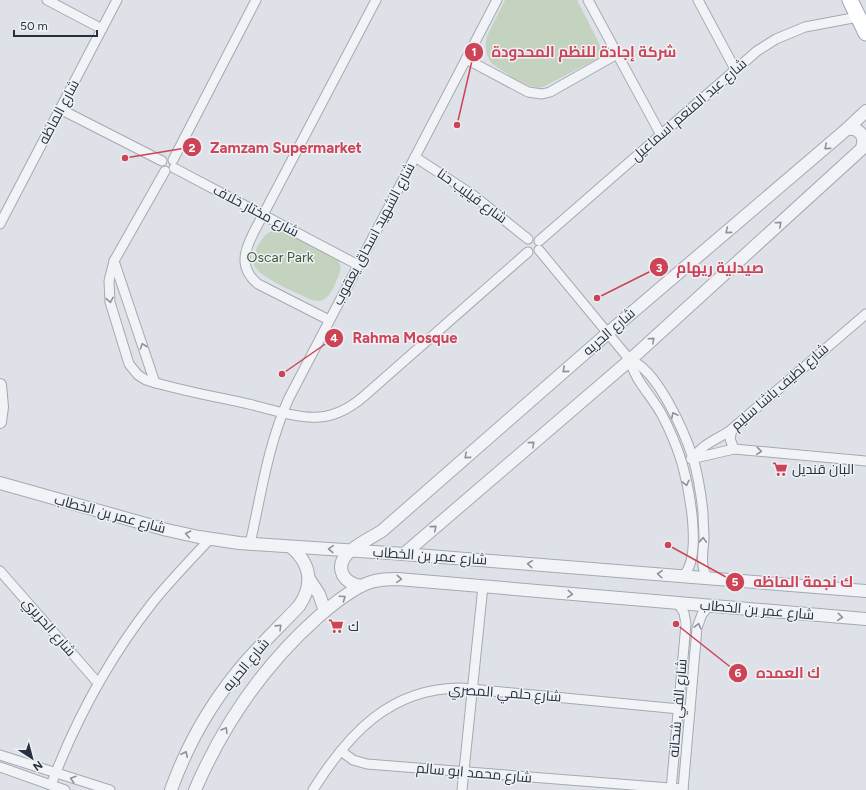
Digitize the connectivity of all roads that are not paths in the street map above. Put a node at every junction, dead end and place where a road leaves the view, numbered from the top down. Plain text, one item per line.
1 (47, 0) edge
2 (117, 0) edge
3 (256, 0) edge
4 (376, 0) edge
5 (497, 0) edge
6 (588, 0) edge
7 (698, 0) edge
8 (850, 0) edge
9 (858, 17) junction
10 (102, 28) junction
11 (866, 33) edge
12 (617, 54) junction
13 (466, 59) junction
14 (735, 69) junction
15 (60, 108) junction
16 (866, 111) edge
17 (847, 129) junction
18 (661, 135) junction
19 (864, 147) edge
20 (415, 157) junction
21 (171, 167) junction
22 (263, 215) junction
23 (0, 224) edge
24 (528, 239) junction
25 (539, 246) junction
26 (528, 252) junction
27 (114, 261) junction
28 (358, 264) junction
29 (865, 319) edge
30 (329, 320) junction
31 (608, 333) junction
32 (630, 360) junction
33 (155, 383) junction
34 (0, 385) edge
35 (283, 412) junction
36 (0, 422) edge
37 (732, 429) junction
38 (734, 449) junction
39 (693, 459) junction
40 (866, 461) edge
41 (682, 462) junction
42 (0, 483) edge
43 (210, 538) junction
44 (250, 544) junction
45 (291, 547) junction
46 (351, 550) junction
47 (404, 554) junction
48 (0, 571) edge
49 (683, 576) junction
50 (707, 578) junction
51 (309, 579) junction
52 (361, 586) junction
53 (483, 586) junction
54 (866, 590) edge
55 (678, 603) junction
56 (709, 606) junction
57 (325, 611) junction
58 (866, 619) edge
59 (98, 683) junction
60 (472, 689) junction
61 (678, 708) junction
62 (690, 710) junction
63 (341, 751) junction
64 (0, 755) edge
65 (0, 767) edge
66 (463, 772) junction
67 (56, 773) junction
68 (51, 785) junction
69 (671, 789) edge
70 (65, 790) edge
71 (110, 790) edge
72 (171, 790) edge
73 (195, 790) edge
74 (313, 790) edge
75 (462, 790) edge
76 (683, 790) edge

1 - 10 street
2 - 10 street, شارع الماظه
3 - 21 street
4 - 22 street
5 - 13 street, شارع الشهيد اسحاق يعقوب
6 - 12 street
7 - 14 street
8 - 9 main road
9 - 11 main road
9 - 14 street, شارع عبد المنعم اسماعيل
10 - 15 street, شارع الماظه
12 - 13 street
12 - 18 street
13 - 20 street, شارع الشهيد اسحاق يعقوب
14 - 18 street, شارع عبد المنعم اسماعيل
15 - 21 street
15 - 23 street, شارع الماظه
16 - 17 street, شارع الحريه
17 - 19 street
17 -> 31 street, شارع الحريه
18 - 25 street, شارع عبد المنعم اسماعيل
32 -> 19 street
20 - 24 street, شارع فيليب حنا
20 - 28 street, شارع الشهيد اسحاق يعقوب
21 - 22 street, شارع مختار خلاف
21 - 27 street
22 - 28 street, شارع مختار خلاف
22 - 30 street
24 - 25 street
24 - 26 street
25 - 26 street
25 - 31 street
26 - 35 street
33 -> 27 street
27 -> 33 street
28 - 30 street, شارع الشهيد اسحاق يعقوب
29 - 37 street, شارع لطيف باشا سليم
30 - 35 street, شارع الشهيد اسحاق يعقوب
31 - 32 street
31 -> 46 street, شارع الحريه
39 -> 32 street
32 - 41 street
47 -> 32 street
33 - 35 street
34 - 36 street
35 - 44 street, شارع الشهيد اسحاق يعقوب
37 - 38 street
37 - 39 street, شارع لطيف باشا سليم
38 - 39 street
38 -> 40 street
39 - 41 street
50 -> 39 street
41 -> 49 street
43 -> 42 street, شارع عمر بن الخطاب
43 - 44 street, شارع عمر بن الخطاب
43 - 59 street
44 - 45 street, شارع عمر بن الخطاب
46 -> 45 street, شارع عمر بن الخطاب
45 - 51 street
46 - 47 street, شارع عمر بن الخطاب
46 - 52 street
49 -> 47 street, شارع عمر بن الخطاب
48 - 59 street, شارع الحريري
49 - 50 street, شارع عمر بن الخطاب
50 - 54 street, شارع عمر بن الخطاب
51 - 57 street
72 -> 51 street, شارع الحريه
52 -> 53 street, شارع عمر بن الخطاب
57 -> 52 street, شارع الحريه
53 -> 55 street, شارع عمر بن الخطاب
53 - 60 street
55 - 56 street, شارع عمر بن الخطاب
55 - 61 street, شارع الفي شحاته
56 -> 58 street, شارع عمر بن الخطاب
62 -> 56 street, شارع الفي شحاته
73 -> 57 street, شارع الحريه
59 - 67 street
60 - 61 street, شارع حلمي المصري
60 - 63 street, شارع حلمي المصري
60 - 66 street
61 - 62 street, شارع حلمي المصري
61 - 69 street, شارع الفي شحاته
62 - 76 street, شارع الفي شحاته
63 - 66 street, شارع محمد ابو سالم
63 - 74 street, شارع حلمي المصري
64 - 67 street
65 - 68 street
66 - 69 street, شارع محمد ابو سالم
66 - 75 street
67 - 68 street
71 -> 67 street
68 - 70 street
69 - 76 street, شارع محمد ابو سالم

